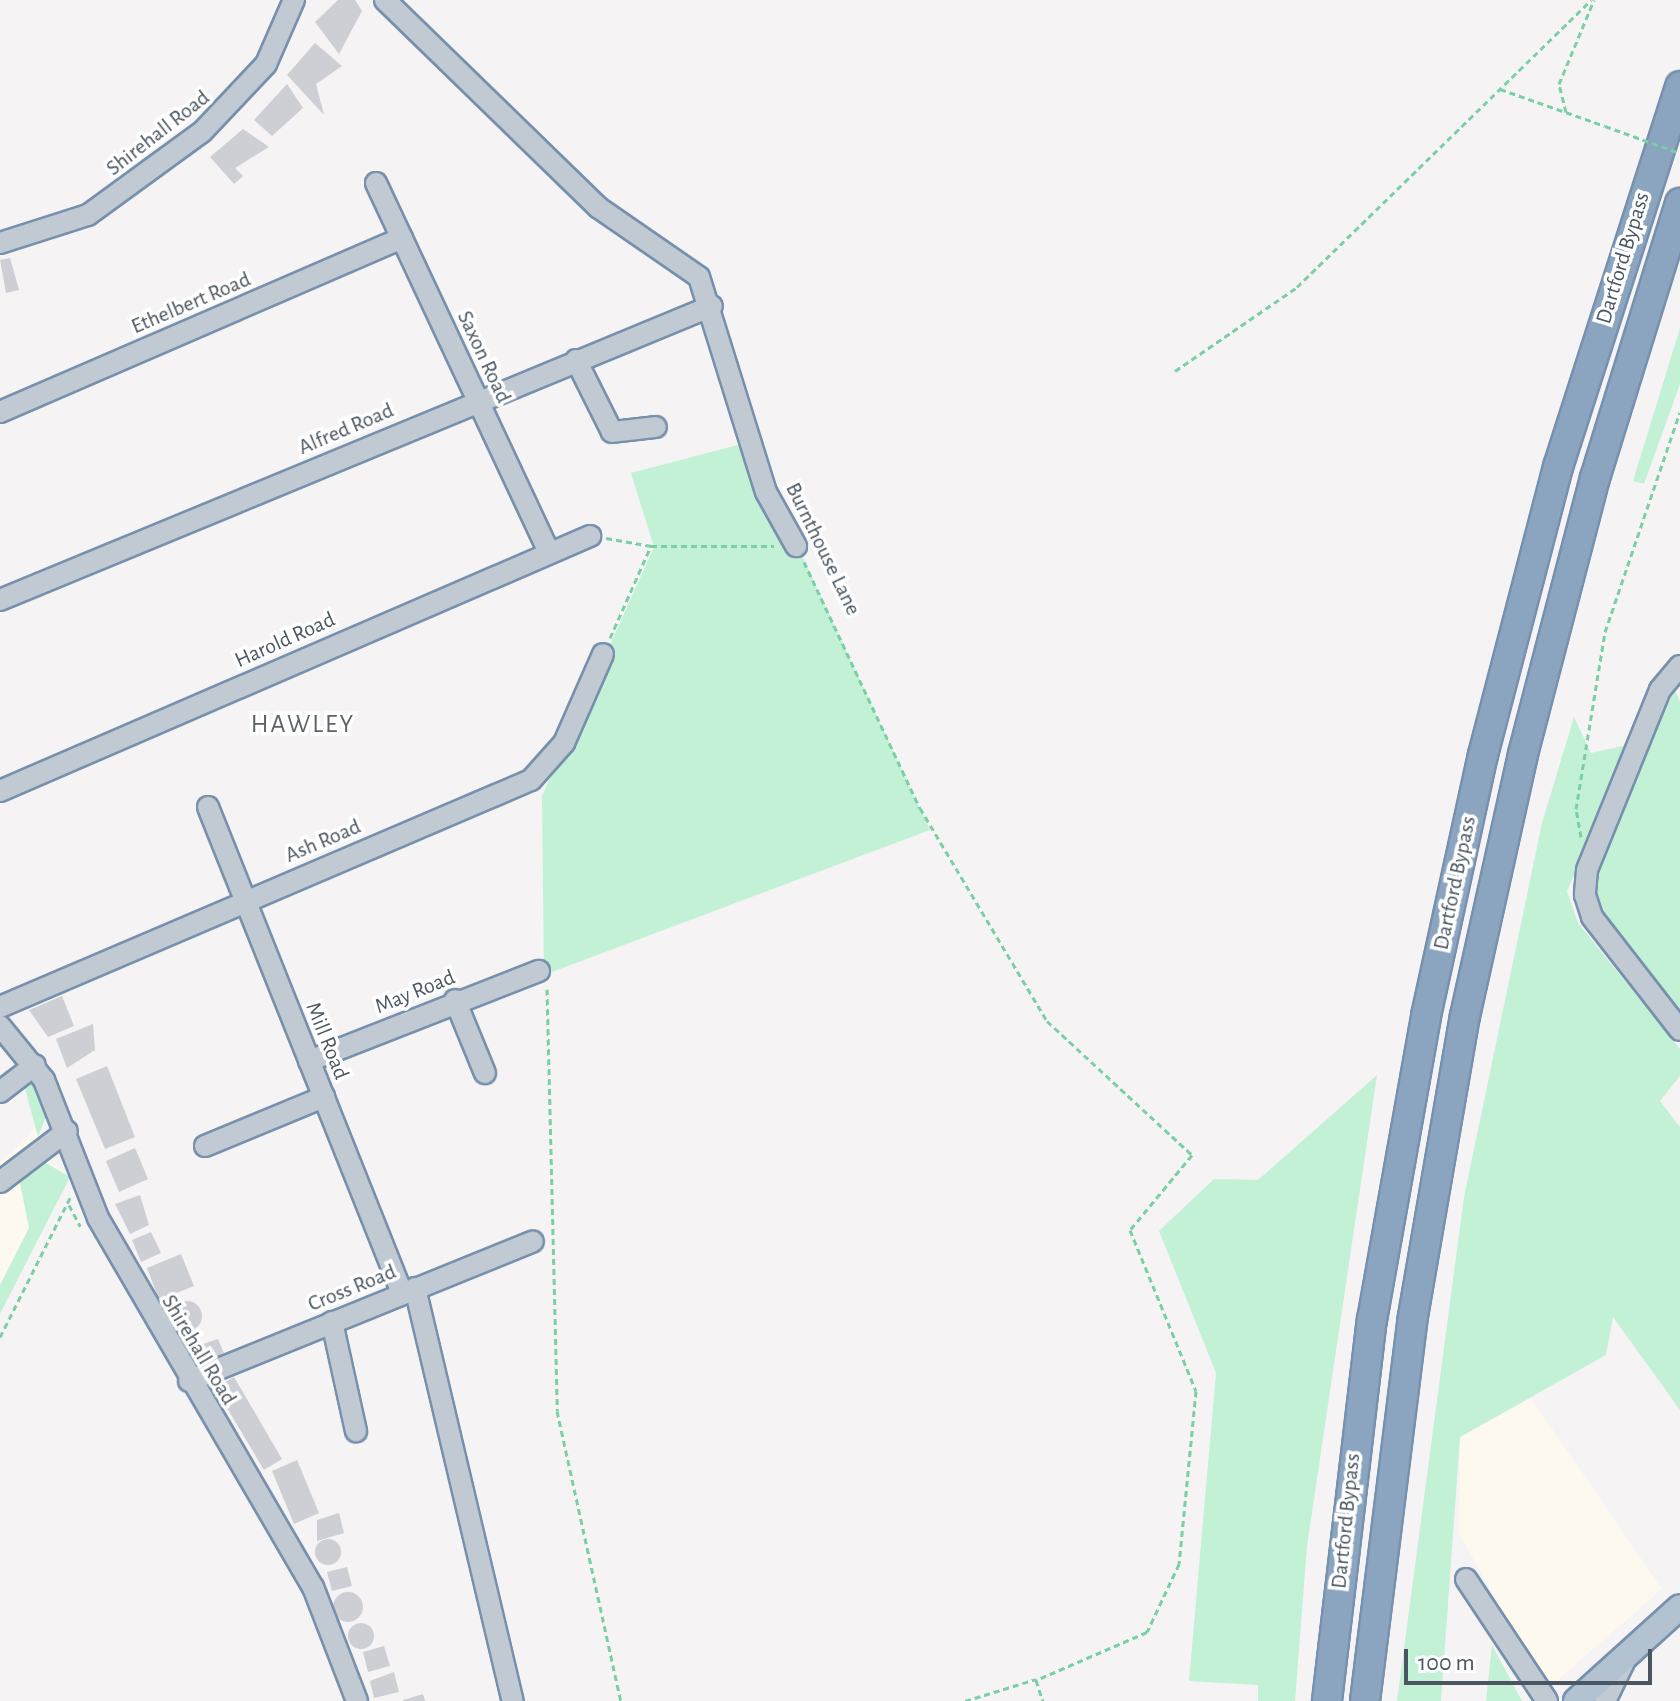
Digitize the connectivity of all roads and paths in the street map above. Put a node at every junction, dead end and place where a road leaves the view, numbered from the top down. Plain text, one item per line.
1 (294, 0) edge
2 (385, 0) edge
3 (1593, 0) edge
4 (1680, 86) edge
5 (1500, 89) junction
6 (1566, 112) junction
7 (1680, 153) edge
8 (376, 183) dead end
9 (1680, 203) edge
10 (402, 238) junction
11 (0, 243) edge
12 (712, 306) junction
13 (576, 360) junction
14 (1175, 371) dead end
15 (477, 399) junction
16 (0, 412) edge
17 (1680, 412) edge
18 (656, 427) dead end
19 (590, 536) joint
20 (651, 546) junction
21 (796, 546) junction
22 (549, 552) junction
23 (0, 600) edge
24 (603, 654) joint
25 (1680, 666) edge
26 (0, 791) edge
27 (208, 807) dead end
28 (1587, 870) junction
29 (245, 900) junction
30 (539, 971) joint
31 (455, 1000) junction
32 (0, 1007) edge
33 (0, 1026) edge
34 (1680, 1030) edge
35 (309, 1061) junction
36 (35, 1065) junction
37 (485, 1073) dead end
38 (0, 1092) edge
39 (324, 1097) junction
40 (67, 1131) junction
41 (205, 1146) dead end
42 (80, 1177) junction
43 (0, 1182) edge
44 (533, 1241) dead end
45 (408, 1291) junction
46 (332, 1322) junction
47 (0, 1337) edge
48 (189, 1381) junction
49 (356, 1431) dead end
50 (1466, 1579) dead end
51 (1680, 1607) edge
52 (1626, 1658) junction
53 (1044, 1676) junction
54 (357, 1701) edge
55 (513, 1701) edge
56 (621, 1701) edge
57 (965, 1701) edge
58 (1043, 1701) edge
59 (1327, 1701) edge
60 (1365, 1701) edge
61 (1547, 1701) edge
62 (1576, 1701) edge
63 (1605, 1701) edge

1 - 11 street, Shirehall Road
2 - 12 street, Burnthouse Lane
3 - 5 path
3 - 6 path
4 - 59 highway, Dartford Bypass
5 - 6 path
5 - 14 path
6 - 7 path, bridge
8 - 10 street, Saxon Road
9 - 60 highway, Dartford Bypass
10 - 15 street, Saxon Road
10 - 16 street, Ethelbert Road
12 - 13 street, Alfred Road
12 - 21 street, Burnthouse Lane
13 - 15 street, Alfred Road
13 - 18 street
15 - 22 street, Saxon Road
15 - 23 street, Alfred Road
17 - 28 path
19 - 20 path
19 - 22 street, Harold Road
20 - 21 path
20 - 24 path
21 - 53 path, Burnthouse Lane
22 - 26 street, Harold Road
24 - 29 street, Ash Road
25 - 28 street
27 - 29 street, Mill Road
28 - 34 street
29 - 32 street, Ash Road
29 - 35 street, Mill Road
30 - 31 street, May Road
30 - 56 path
31 - 35 street, May Road
31 - 37 street
33 - 36 street, Shirehall Road
35 - 39 street, Mill Road
36 - 38 street
36 - 40 street, Shirehall Road
39 - 41 street
39 - 45 street, Mill Road
40 - 42 street, Shirehall Road
40 - 43 street
42 - 47 path
42 - 48 street, Shirehall Road
44 - 45 street, Cross Road
45 - 46 street, Cross Road
45 - 55 street, Mill Road
46 - 48 street, Cross Road
46 - 49 street
48 - 54 street, Shirehall Road
50 - 61 street
51 - 52 main road
52 - 62 main road
52 - 63 street
53 - 57 path
53 - 58 path

